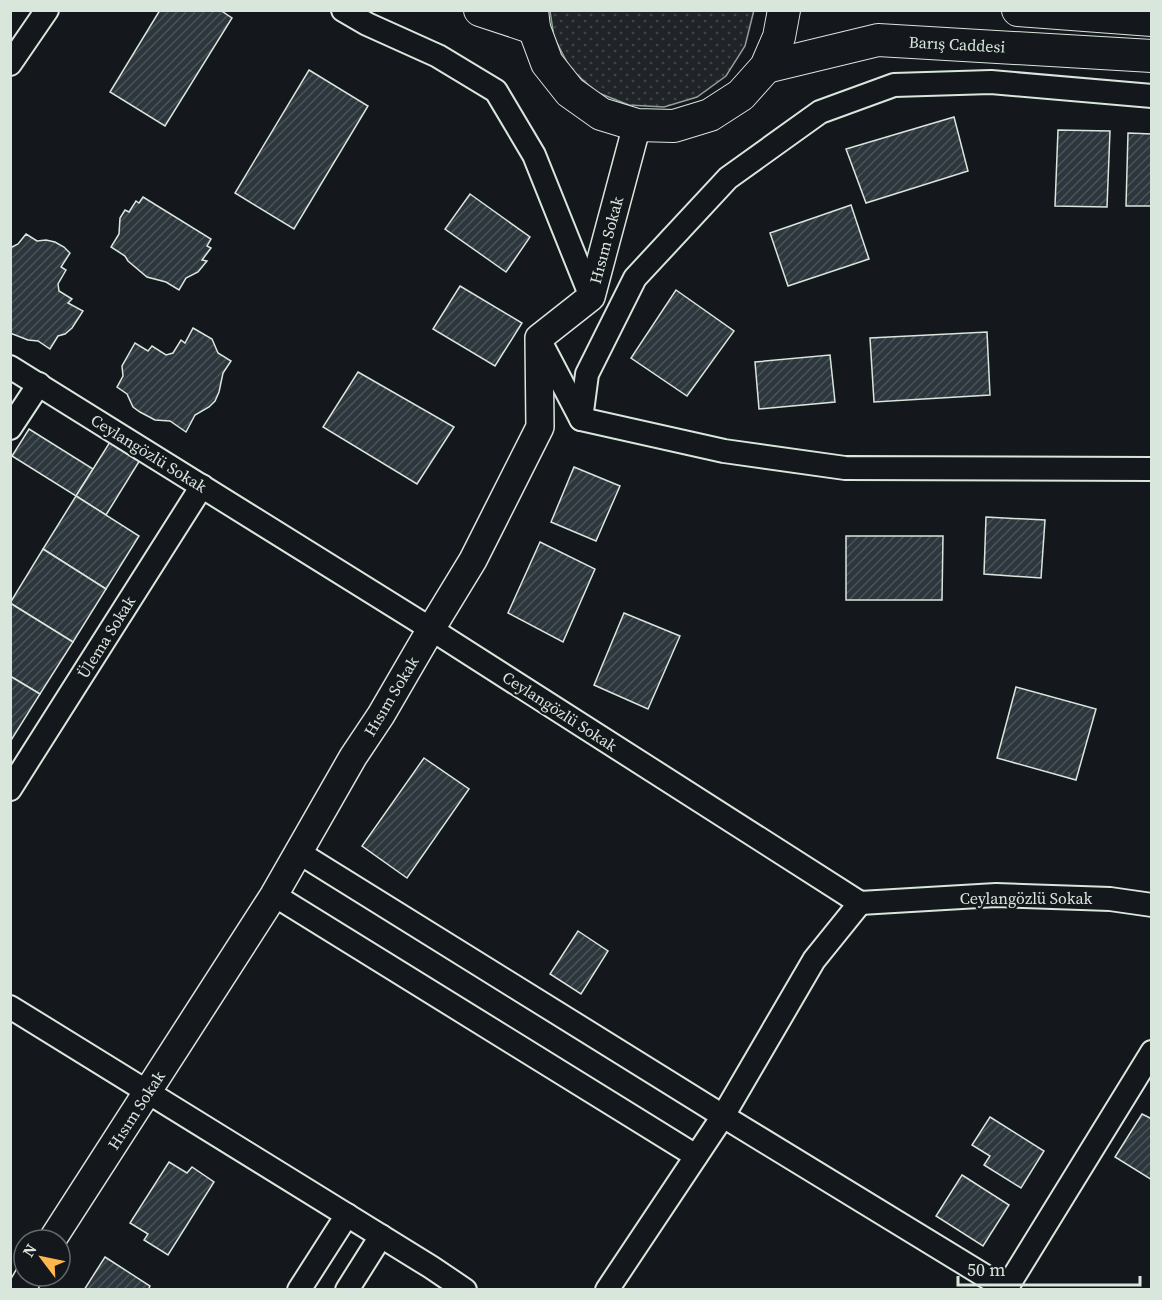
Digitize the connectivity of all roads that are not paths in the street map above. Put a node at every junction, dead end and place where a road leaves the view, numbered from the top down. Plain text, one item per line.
1 (47, 10) edge
2 (343, 10) edge
3 (480, 10) edge
4 (784, 10) edge
5 (1018, 10) edge
6 (533, 19) edge
7 (1152, 20) edge
8 (1152, 56) edge
9 (10, 64) edge
10 (766, 67) junction
11 (1152, 96) edge
12 (637, 125) junction
13 (591, 297) junction
14 (539, 338) junction
15 (10, 367) edge
16 (39, 384) junction
17 (581, 419) junction
18 (10, 428) edge
19 (1152, 469) edge
20 (202, 486) junction
21 (431, 629) junction
22 (10, 789) edge
23 (298, 852) junction
24 (274, 895) junction
25 (860, 903) junction
26 (1152, 905) edge
27 (10, 1007) edge
28 (1152, 1052) edge
29 (147, 1092) junction
30 (723, 1116) junction
31 (696, 1156) junction
32 (347, 1215) junction
33 (60, 1228) edge
34 (381, 1236) junction
35 (1007, 1289) edge
36 (299, 1290) edge
37 (347, 1290) edge
38 (465, 1290) edge
39 (607, 1290) edge

1 - 9 street
2 - 13 street
3 - 6 main road
4 - 10 main road
5 - 7 main road
6 - 12 main road
8 - 10 main road, Barış Caddesi
10 - 12 main road
11 - 17 street
12 - 13 street, Hısım Sokak
13 - 14 street, Hısım Sokak
14 - 17 street
14 - 21 street, Hısım Sokak
15 - 16 street, Ceylangözlü Sokak
16 - 18 street
16 - 20 street, Ceylangözlü Sokak
17 - 19 street
20 - 21 street, Ceylangözlü Sokak
20 - 22 street, Ülema Sokak
21 - 23 street, Hısım Sokak
21 - 25 street, Ceylangözlü Sokak
23 - 24 street, Hısım Sokak
23 - 30 street
24 - 29 street, Hısım Sokak
24 - 31 street
25 - 26 street, Ceylangözlü Sokak
25 - 30 street
27 - 29 street
28 - 35 street
29 - 32 street
29 - 33 street, Hısım Sokak
30 - 31 street
30 - 35 street
31 - 39 street
32 - 34 street
32 - 36 street
34 - 37 street
34 - 38 street

